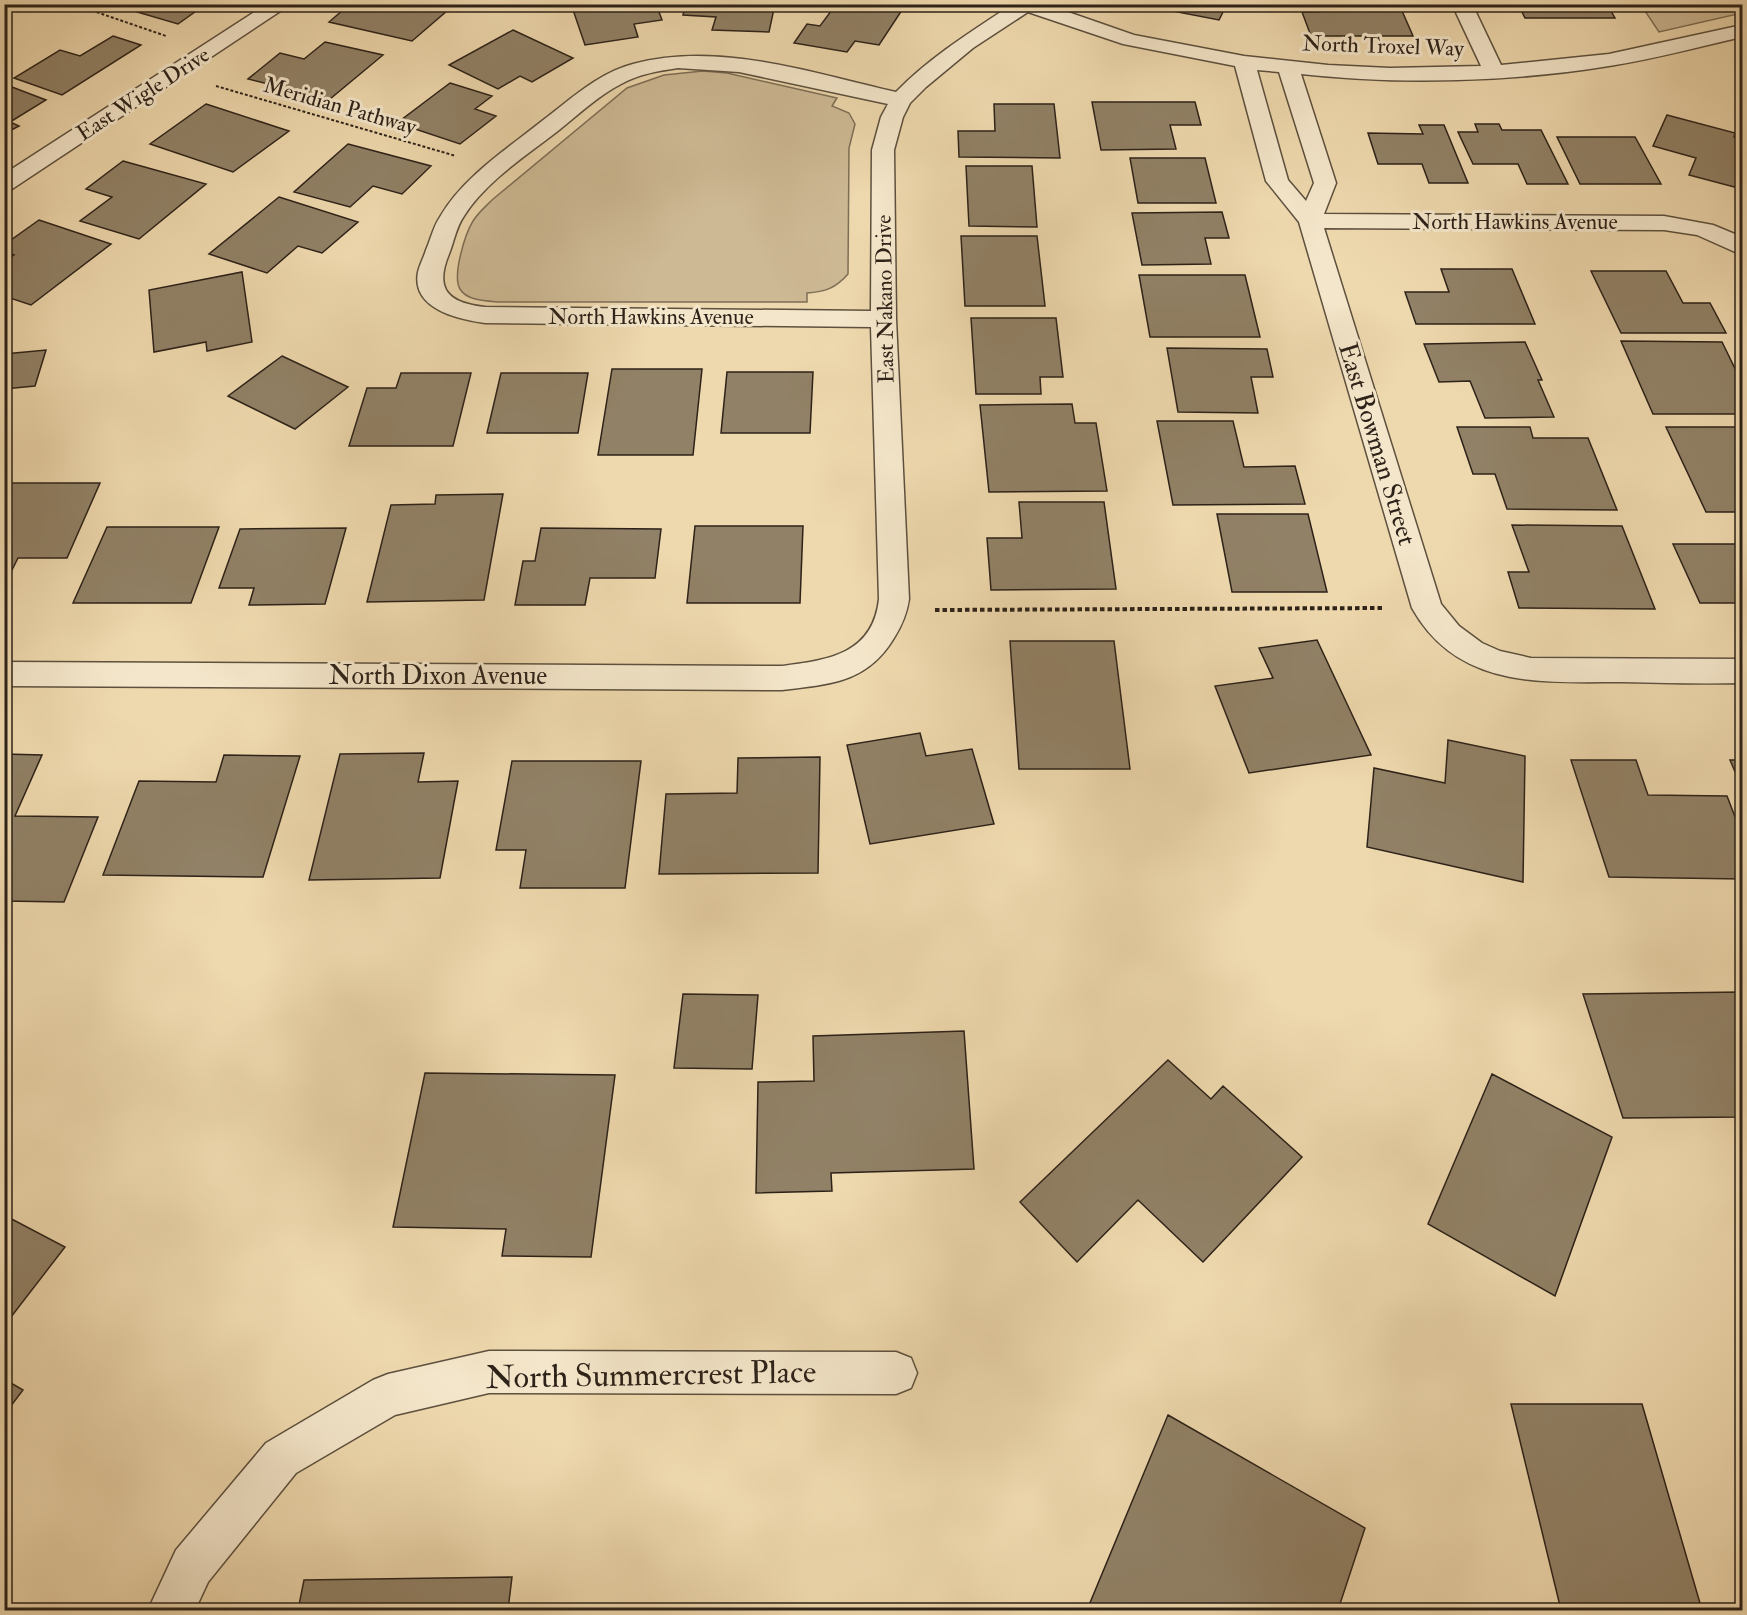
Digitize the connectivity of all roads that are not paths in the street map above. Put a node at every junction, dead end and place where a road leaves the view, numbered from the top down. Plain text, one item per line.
1 (281, 4) edge
2 (1462, 4) edge
3 (1027, 5) edge
4 (1743, 31) edge
5 (1244, 62) junction
6 (1288, 67) junction
7 (1494, 72) junction
8 (901, 100) junction
9 (4, 184) edge
10 (1310, 221) junction
11 (1743, 248) edge
12 (884, 319) junction
13 (867, 653) joint
14 (1743, 671) edge
15 (4, 674) edge
16 (896, 1373) dead end
17 (171, 1611) edge

1 - 9 street, East Wigle Drive
2 - 7 street
3 - 5 street, North Troxel Way
3 - 8 street, East Nakano Drive
4 - 7 street, North Troxel Way
5 - 6 street, North Troxel Way
5 - 10 street, East Bowman Street
6 - 7 street, North Troxel Way
6 - 10 street
8 - 12 street, East Nakano Drive
8 - 12 street, North Hawkins Avenue
10 - 11 street, North Hawkins Avenue
10 - 14 street, East Bowman Street
12 - 13 street, East Nakano Drive
13 - 15 street, North Dixon Avenue
16 - 17 street, North Summercrest Place

